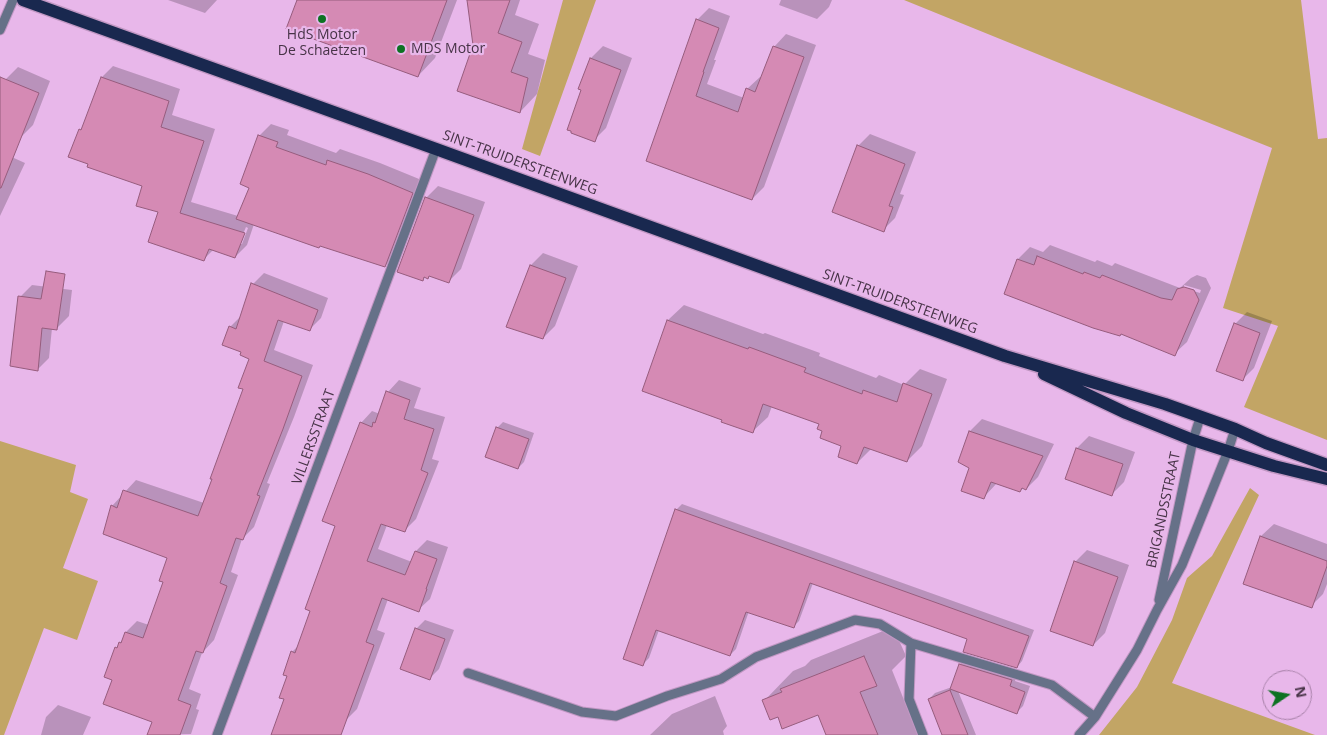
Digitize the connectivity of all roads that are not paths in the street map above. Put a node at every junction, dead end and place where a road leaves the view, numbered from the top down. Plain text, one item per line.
1 (13, 0) edge
2 (23, 0) edge
3 (0, 30) edge
4 (436, 149) junction
5 (1005, 356) junction
6 (1200, 418) junction
7 (1235, 430) junction
8 (1193, 440) junction
9 (1228, 451) junction
10 (1327, 465) edge
11 (1327, 479) edge
12 (1157, 610) junction
13 (911, 643) junction
14 (468, 673) dead end
15 (1094, 717) junction
16 (217, 735) edge
17 (924, 735) edge
18 (1078, 735) edge

1 - 3 street
2 - 4 main road, SINT-TRUIDERSTEENWEG
4 - 5 main road, SINT-TRUIDERSTEENWEG
4 - 16 street, VILLERSSTRAAT
5 - 6 main road, SINT-TRUIDERSTEENWEG
5 - 8 main road, SINT-TRUIDERSTEENWEG
6 - 7 main road, SINT-TRUIDERSTEENWEG
6 - 8 street, BRIGANDSSTRAAT
7 - 9 street, BRIGANDSSTRAAT
7 - 10 main road, SINT-TRUIDERSTEENWEG
8 - 9 main road, SINT-TRUIDERSTEENWEG
8 - 12 street, BRIGANDSSTRAAT
9 - 11 main road, SINT-TRUIDERSTEENWEG
9 - 12 street, BRIGANDSSTRAAT
12 - 15 street, BRIGANDSSTRAAT
13 - 14 street
13 - 15 street
13 - 17 street
15 - 18 street, BRIGANDSSTRAAT

